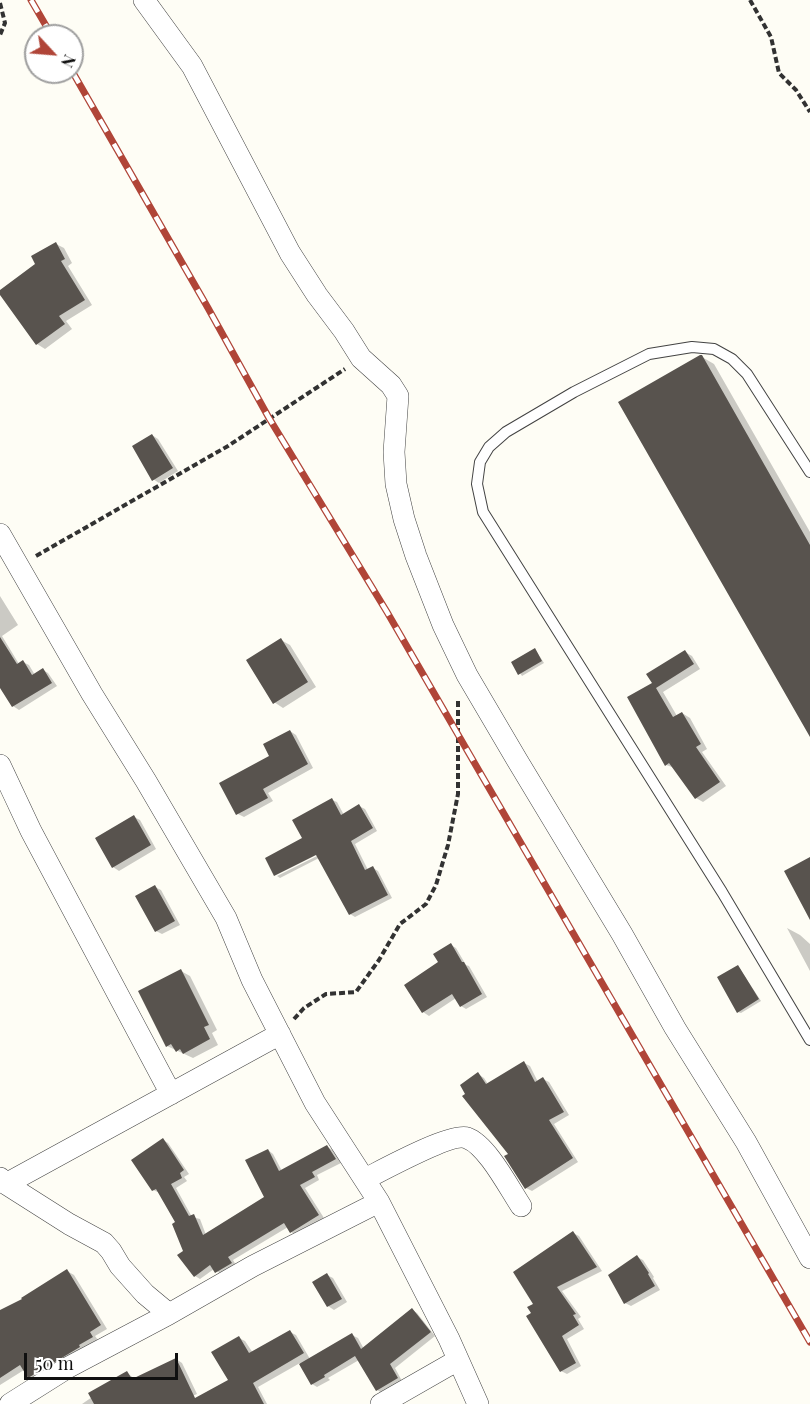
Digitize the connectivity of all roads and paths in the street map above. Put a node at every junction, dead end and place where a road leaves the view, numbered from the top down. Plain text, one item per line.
1 (144, 0) edge
2 (750, 0) edge
3 (0, 3) edge
4 (0, 35) edge
5 (810, 112) edge
6 (361, 358) junction
7 (810, 472) edge
8 (0, 534) edge
9 (18, 568) junction
10 (467, 675) junction
11 (0, 765) edge
12 (280, 1034) junction
13 (810, 1040) edge
14 (171, 1094) junction
15 (365, 1179) junction
16 (3, 1181) edge
17 (379, 1202) junction
18 (521, 1206) dead end
19 (810, 1258) edge
20 (169, 1314) junction
21 (458, 1360) junction
22 (10, 1404) edge
23 (381, 1404) edge
24 (478, 1404) edge

1 - 6 street
2 - 5 path
3 - 4 path
6 - 9 path
6 - 10 street
7 - 13 lane
8 - 9 street
9 - 12 street
10 - 12 path
10 - 19 street
11 - 14 street
12 - 14 street
12 - 15 street
14 - 16 street
15 - 17 street
15 - 18 street
16 - 20 street
17 - 20 street
17 - 21 street
20 - 22 street
21 - 23 street
21 - 24 street

